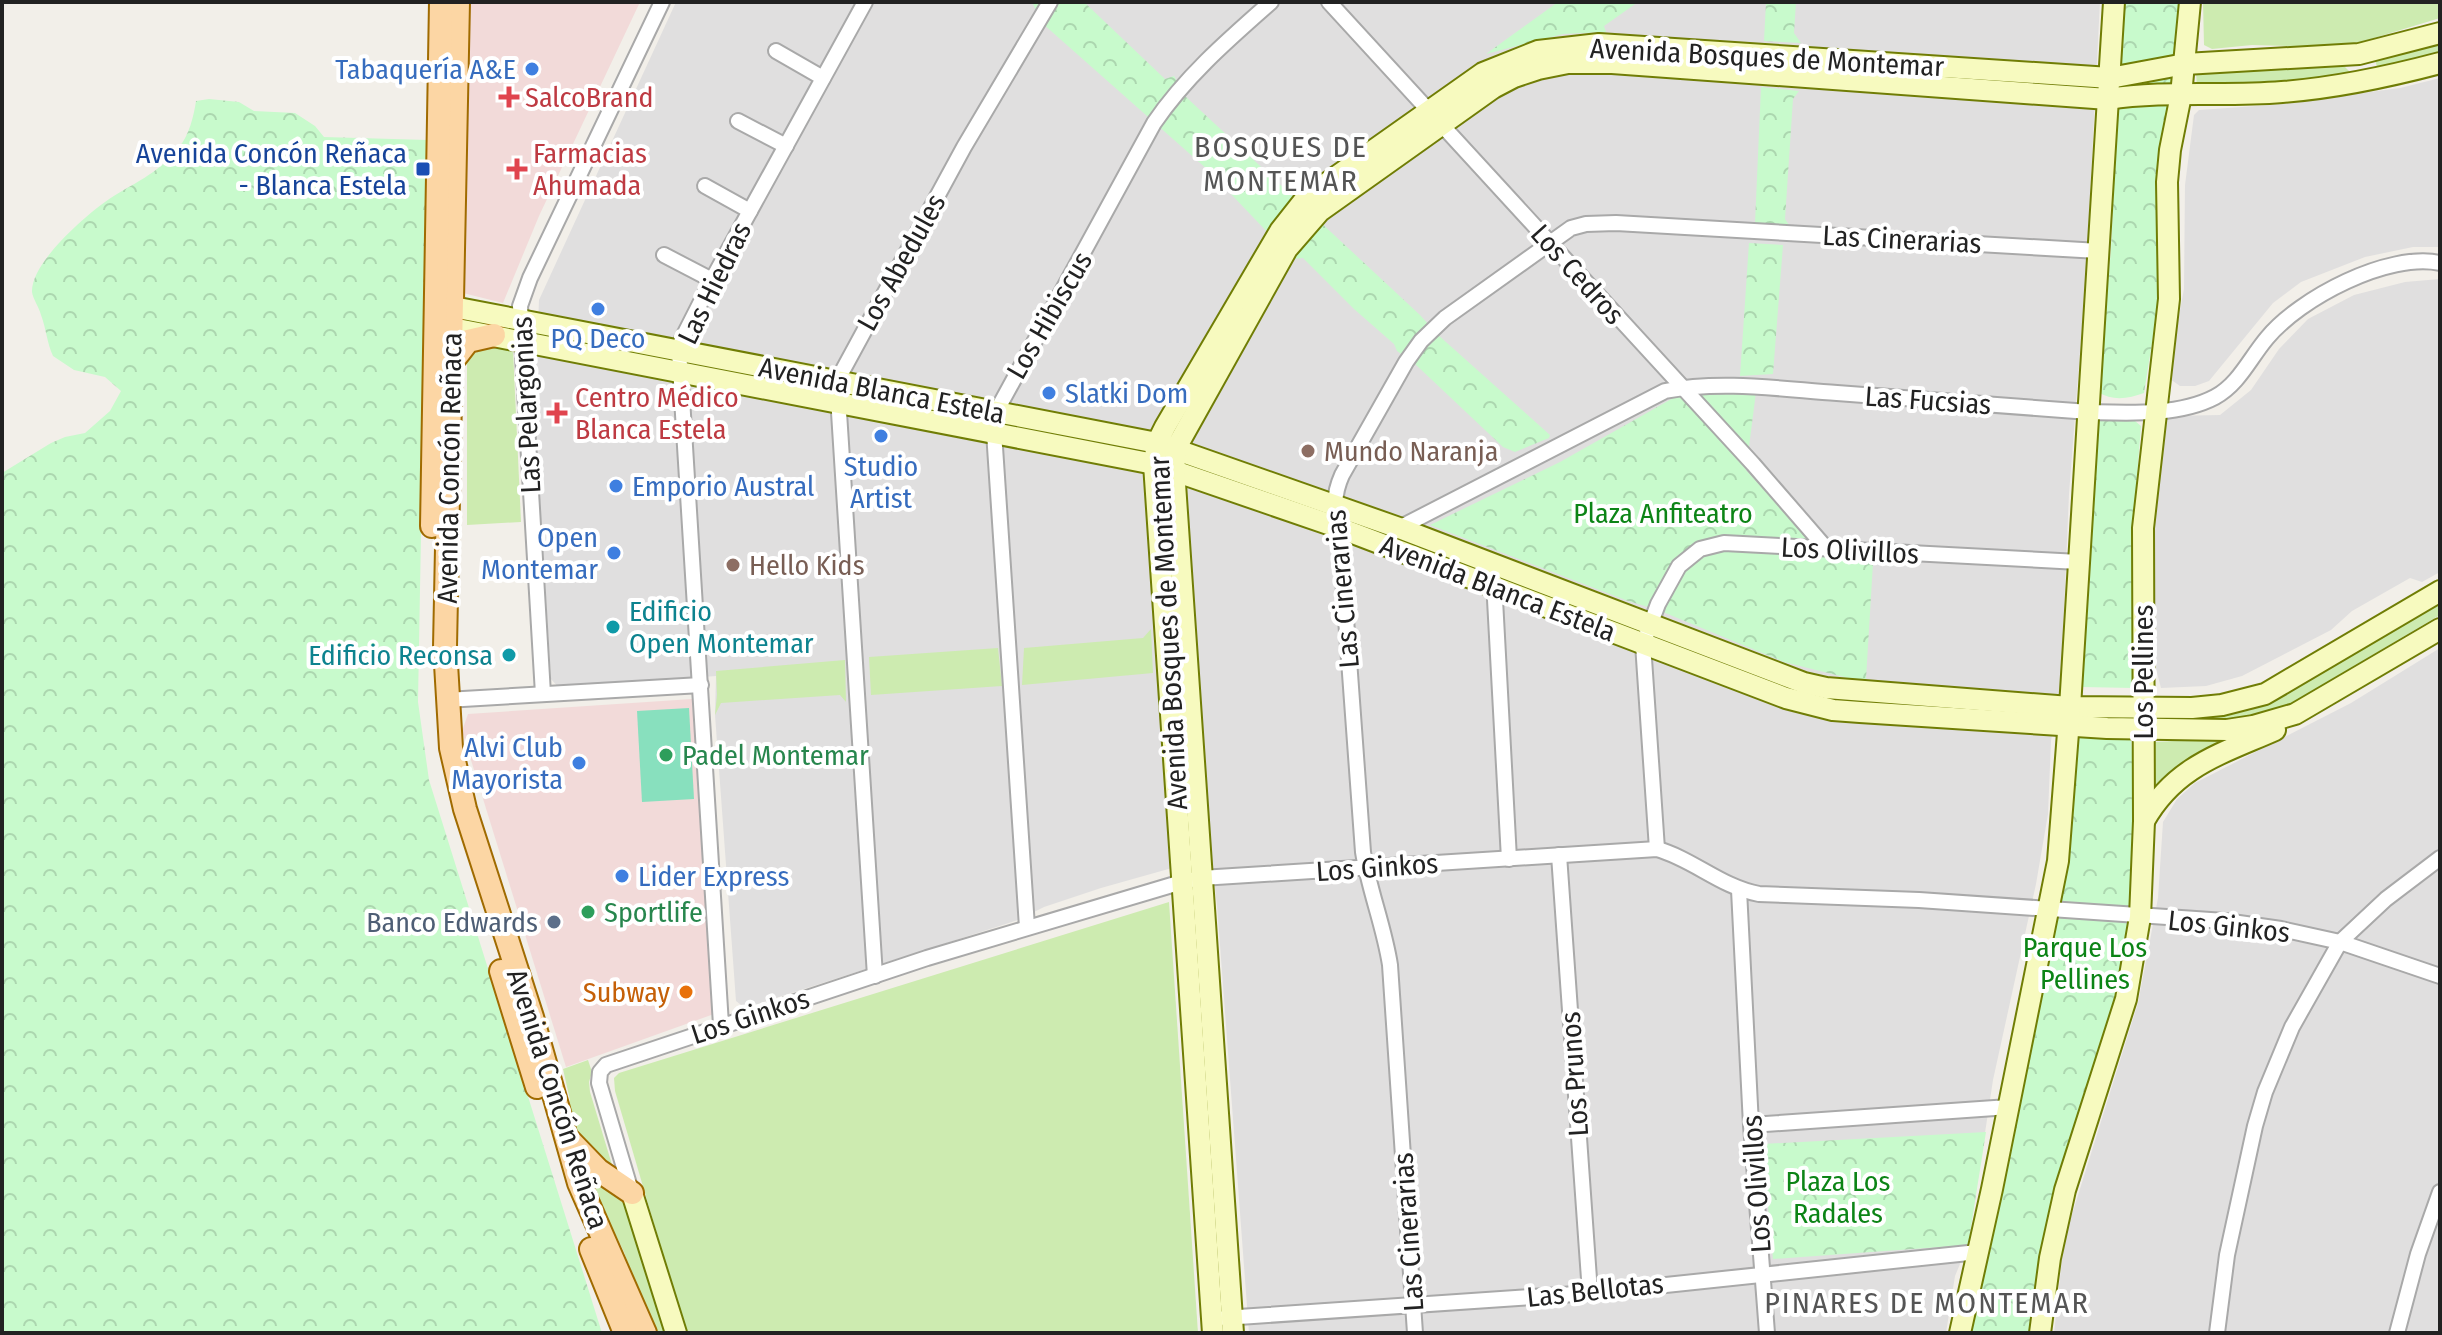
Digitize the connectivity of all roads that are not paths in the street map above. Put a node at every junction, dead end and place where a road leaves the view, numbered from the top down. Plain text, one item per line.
1 (441, 2) edge
2 (458, 2) edge
3 (662, 2) edge
4 (1050, 2) edge
5 (1271, 2) edge
6 (1329, 2) edge
7 (2114, 2) edge
8 (2190, 2) edge
9 (859, 4) edge
10 (2440, 33) edge
11 (776, 51) dead end
12 (2359, 54) junction
13 (2440, 63) edge
14 (2185, 64) junction
15 (823, 78) junction
16 (2364, 83) junction
17 (2109, 89) junction
18 (2181, 95) junction
19 (1436, 116) junction
20 (738, 121) dead end
21 (786, 146) junction
22 (705, 186) dead end
23 (750, 211) junction
24 (1549, 242) junction
25 (2099, 251) junction
26 (664, 255) dead end
27 (2440, 263) edge
28 (712, 280) junction
29 (446, 317) junction
30 (520, 330) junction
31 (494, 335) junction
32 (680, 361) junction
33 (451, 363) junction
34 (1682, 387) junction
35 (837, 391) junction
36 (2156, 410) junction
37 (2089, 412) junction
38 (995, 422) junction
39 (1165, 456) junction
40 (1334, 506) junction
41 (1337, 527) junction
42 (1399, 528) junction
43 (1825, 547) junction
44 (2079, 562) junction
45 (1498, 565) junction
46 (1492, 586) junction
47 (2440, 591) edge
48 (2440, 629) edge
49 (1647, 634) junction
50 (701, 685) junction
51 (543, 694) junction
52 (446, 700) junction
53 (2306, 708) junction
54 (2070, 716) junction
55 (2143, 719) junction
56 (2144, 821) junction
57 (1657, 849) junction
58 (1559, 855) junction
59 (2440, 858) edge
60 (1509, 859) junction
61 (1365, 868) junction
62 (1191, 880) junction
63 (1739, 890) junction
64 (2048, 910) junction
65 (2140, 917) junction
66 (1027, 927) junction
67 (2340, 942) junction
68 (875, 976) junction
69 (2440, 976) edge
70 (721, 1025) junction
71 (2009, 1107) junction
72 (1751, 1125) junction
73 (564, 1134) junction
74 (2440, 1192) edge
75 (632, 1193) junction
76 (1978, 1252) junction
77 (1763, 1273) junction
78 (1590, 1293) junction
79 (1413, 1306) junction
80 (1222, 1326) edge
81 (625, 1333) edge
82 (645, 1333) edge
83 (676, 1333) edge
84 (1415, 1333) edge
85 (1767, 1333) edge
86 (1960, 1333) edge
87 (2040, 1333) edge
88 (2217, 1333) edge
89 (2397, 1333) edge

1 - 29 main road, Avenida Concón Reñaca
2 - 29 main road, Avenida Concón Reñaca
3 - 30 street, Las Pelargonias
4 - 35 street, Los Abedules
5 - 38 street, Los Hibiscus
6 - 19 street, Los Cedros
7 - 17 main road
8 - 14 main road, Los Pellines
9 - 15 street, Las Hiedras
10 - 12 main road, Avenida Bosques de Montemar
11 - 15 street
12 - 14 main road, Avenida Bosques de Montemar
12 - 16 main road
13 - 16 main road, Avenida Bosques de Montemar
14 - 17 main road, Avenida Bosques de Montemar
14 - 18 main road, Los Pellines
15 - 21 street, Las Hiedras
16 - 18 main road, Avenida Bosques de Montemar
17 - 18 main road, Avenida Bosques de Montemar
17 - 19 main road, Avenida Bosques de Montemar
17 - 25 main road
18 - 36 main road, Los Pellines
19 - 24 street, Los Cedros
19 - 39 main road, Avenida Bosques de Montemar
20 - 21 street
21 - 23 street, Las Hiedras
22 - 23 street
23 - 28 street, Las Hiedras
24 - 25 street, Las Cinerarias
24 - 34 street, Los Cedros
24 - 40 street, Las Cinerarias
25 - 37 main road
26 - 28 street
27 - 36 street, Las Fucsias
28 - 32 street, Las Hiedras
29 - 30 main road, Avenida Blanca Estela
29 - 31 main road, Avenida Blanca Estela
29 - 33 main road, Avenida Concón Reñaca
29 - 81 main road, Avenida Concón Reñaca
30 - 31 main road, Avenida Blanca Estela
30 - 32 main road, Avenida Blanca Estela
30 - 51 street, Las Pelargonias
31 - 33 main road
32 - 35 main road, Avenida Blanca Estela
32 - 50 street, Las Hiedras
33 - 52 main road, Avenida Concón Reñaca
34 - 37 street, Las Fucsias
34 - 42 street, Las Fucsias
34 - 43 street, Los Cedros
35 - 38 main road, Avenida Blanca Estela
35 - 68 street
36 - 37 street, Las Fucsias
36 - 55 main road, Los Pellines
37 - 44 main road
38 - 39 main road, Avenida Blanca Estela
38 - 66 street
39 - 40 main road, Avenida Blanca Estela
39 - 41 main road, Avenida Blanca Estela
39 - 62 main road, Avenida Bosques de Montemar
40 - 41 street, Las Cinerarias
40 - 42 main road, Avenida Blanca Estela
41 - 46 main road, Avenida Blanca Estela
41 - 61 street, Las Cinerarias
42 - 45 main road, Avenida Blanca Estela
43 - 44 street, Los Olivillos
43 - 49 street, Los Olivillos
44 - 54 main road
45 - 46 street
45 - 49 main road, Avenida Blanca Estela
46 - 49 main road, Avenida Blanca Estela
46 - 60 street
47 - 55 main road, Avenida Blanca Estela
48 - 53 main road, Avenida Blanca Estela
49 - 54 main road, Avenida Blanca Estela
49 - 57 street
50 - 51 street
50 - 70 street, Las Hiedras
51 - 52 street
52 - 73 main road, Avenida Concón Reñaca
53 - 55 main road, Avenida Blanca Estela
53 - 56 main road
54 - 55 main road, Avenida Blanca Estela
54 - 64 main road
55 - 56 main road, Los Pellines
56 - 65 main road, Los Pellines
57 - 58 street, Los Ginkos
57 - 63 street, Los Ginkos
58 - 60 street, Los Ginkos
58 - 78 street, Los Prunos
59 - 67 street
60 - 61 street, Los Ginkos
61 - 62 street, Los Ginkos
61 - 79 street, Las Cinerarias
62 - 66 street, Los Ginkos
62 - 80 main road, Avenida Bosques de Montemar
63 - 64 street, Los Ginkos
63 - 72 street, Los Olivillos
64 - 65 street, Los Ginkos
64 - 71 main road
65 - 67 street, Los Ginkos
65 - 87 main road, Los Pellines
66 - 68 street, Los Ginkos
67 - 69 street, Los Ginkos
67 - 88 street
68 - 70 street, Los Ginkos
70 - 75 street, Los Ginkos
71 - 72 street
71 - 76 main road
72 - 77 street, Los Olivillos
73 - 75 main road
73 - 82 main road, Avenida Concón Reñaca
74 - 89 street
75 - 83 main road, Los Ginkos
76 - 77 street, Las Bellotas
76 - 86 main road
77 - 78 street, Las Bellotas
77 - 85 street, Los Olivillos
78 - 79 street, Las Bellotas
79 - 80 street, Las Bellotas
79 - 84 street, Las Cinerarias

